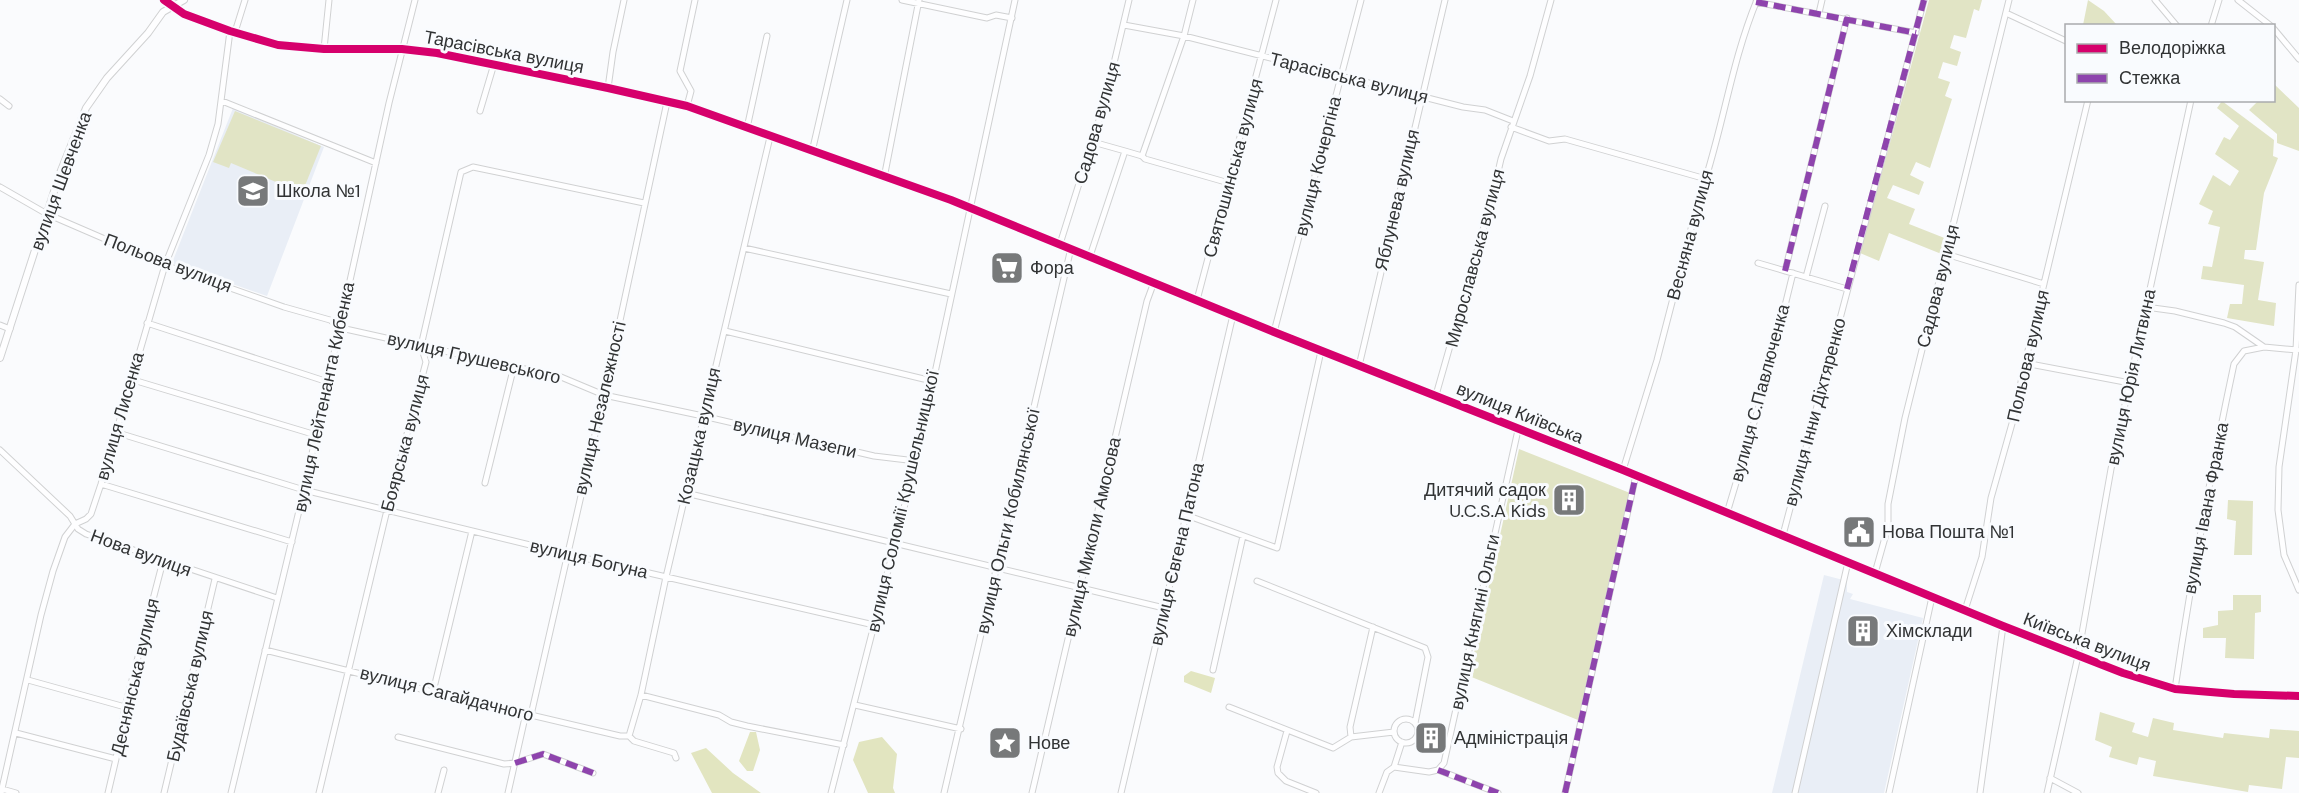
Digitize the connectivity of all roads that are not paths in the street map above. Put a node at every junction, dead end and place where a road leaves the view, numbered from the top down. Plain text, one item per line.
1 (164, 0) edge
2 (184, 0) edge
3 (245, 0) edge
4 (329, 0) edge
5 (415, 0) edge
6 (624, 0) edge
7 (695, 0) edge
8 (847, 0) edge
9 (902, 0) edge
10 (1016, 0) edge
11 (1129, 0) edge
12 (1193, 0) edge
13 (1276, 0) edge
14 (1361, 0) edge
15 (1445, 0) edge
16 (1551, 0) edge
17 (1822, 0) edge
18 (1924, 0) edge
19 (2009, 0) edge
20 (2156, 0) edge
21 (2219, 0) edge
22 (2238, 0) edge
23 (1757, 1) edge
24 (919, 2) edge
25 (174, 5) junction
26 (1819, 13) junction
27 (2006, 14) junction
28 (1012, 18) junction
29 (1847, 18) junction
30 (2174, 24) edge
31 (2212, 24) edge
32 (2268, 24) edge
33 (1124, 25) junction
34 (2275, 31) edge
35 (233, 32) junction
36 (1916, 33) junction
37 (767, 36) dead end
38 (1184, 36) junction
39 (2065, 40) edge
40 (402, 49) junction
41 (324, 50) junction
42 (1263, 56) junction
43 (2299, 59) edge
44 (494, 64) junction
45 (1341, 77) junction
46 (608, 88) junction
47 (1420, 96) junction
48 (0, 99) edge
49 (222, 101) junction
50 (667, 102) junction
51 (2088, 102) edge
52 (2191, 102) edge
53 (9, 106) dead end
54 (687, 106) junction
55 (480, 111) dead end
56 (1513, 121) junction
57 (1511, 127) junction
58 (747, 128) junction
59 (771, 137) junction
60 (1093, 142) junction
61 (1125, 151) junction
62 (812, 152) junction
63 (1142, 156) junction
64 (376, 163) junction
65 (884, 178) junction
66 (1706, 179) junction
67 (1229, 183) junction
68 (0, 187) edge
69 (644, 203) junction
70 (1825, 206) dead end
71 (971, 208) junction
72 (47, 214) junction
73 (1060, 244) junction
74 (744, 248) junction
75 (1071, 248) junction
76 (1946, 254) junction
77 (1090, 256) junction
78 (1758, 263) dead end
79 (165, 265) junction
80 (1785, 271) junction
81 (1793, 273) junction
82 (1806, 277) junction
83 (1154, 282) junction
84 (2044, 284) junction
85 (2299, 285) edge
86 (1847, 289) junction
87 (951, 294) junction
88 (1197, 300) junction
89 (2146, 307) junction
90 (1233, 315) junction
91 (147, 323) junction
92 (0, 325) edge
93 (341, 328) junction
94 (10, 329) junction
95 (725, 331) junction
96 (1274, 332) junction
97 (421, 346) junction
98 (2264, 347) junction
99 (2297, 350) edge
100 (1321, 351) junction
101 (0, 358) edge
102 (2025, 363) junction
103 (514, 366) junction
104 (1359, 366) junction
105 (130, 379) junction
106 (932, 381) junction
107 (328, 382) junction
108 (2130, 383) junction
109 (604, 395) junction
110 (1436, 395) junction
111 (703, 416) junction
112 (1518, 430) junction
113 (115, 432) junction
114 (316, 435) junction
115 (0, 450) edge
116 (916, 461) junction
117 (1623, 470) junction
118 (1636, 475) junction
119 (485, 483) dead end
120 (101, 484) junction
121 (304, 490) junction
122 (686, 494) junction
123 (387, 510) junction
124 (1727, 513) junction
125 (1186, 516) junction
126 (75, 524) junction
127 (472, 531) junction
128 (1782, 535) junction
129 (1243, 536) junction
130 (292, 542) junction
131 (895, 545) junction
132 (567, 554) junction
133 (163, 561) junction
134 (1848, 562) junction
135 (996, 568) junction
136 (1875, 573) junction
137 (666, 577) junction
138 (215, 579) junction
139 (1257, 581) dead end
140 (1081, 588) junction
141 (2299, 590) edge
142 (1932, 597) junction
143 (277, 598) junction
144 (1164, 608) junction
145 (1965, 610) junction
146 (874, 625) junction
147 (2003, 626) junction
148 (1373, 627) junction
149 (265, 650) junction
150 (2078, 656) junction
151 (1213, 670) dead end
152 (349, 671) junction
153 (28, 680) junction
154 (2175, 689) junction
155 (433, 692) junction
156 (641, 695) junction
157 (2299, 696) edge
158 (855, 705) junction
159 (125, 706) junction
160 (1229, 707) dead end
161 (529, 714) junction
162 (1414, 723) junction
163 (961, 729) junction
164 (1287, 731) junction
165 (1394, 732) junction
166 (16, 733) junction
167 (629, 736) junction
168 (398, 737) dead end
169 (1351, 737) junction
170 (1402, 742) junction
171 (844, 745) junction
172 (676, 758) dead end
173 (116, 759) junction
174 (515, 763) junction
175 (1394, 767) junction
176 (444, 770) dead end
177 (1438, 770) junction
178 (593, 773) dead end
179 (2050, 778) junction
180 (2, 791) edge
181 (16, 793) edge
182 (108, 793) edge
183 (164, 793) edge
184 (231, 793) edge
185 (319, 793) edge
186 (438, 793) edge
187 (508, 793) edge
188 (831, 793) edge
189 (945, 793) edge
190 (1032, 793) edge
191 (1121, 793) edge
192 (1316, 793) edge
193 (1379, 793) edge
194 (1498, 793) edge
195 (1565, 793) edge
196 (1795, 793) edge
197 (1889, 793) edge
198 (1980, 793) edge
199 (2047, 793) edge
200 (2078, 793) edge

1 - 25 street, Тарасівська вулиця
2 - 25 street, вулиця Шевченка
3 - 35 street, вулиця Лисенка
4 - 41 street
5 - 40 street, вулиця Лейтенанта Кибенка
6 - 46 street
7 - 54 street
8 - 62 street
9 - 24 street
10 - 28 street, вулиця Соломії Крушельницької
11 - 33 street, Садова вулиця
12 - 38 street
13 - 42 street, Святошинська вулиця
14 - 45 street, вулиця Кочергіна
15 - 47 street, Яблунева вулиця
16 - 56 street, Мирославська вулиця
17 - 26 street
18 - 36 street, вулиця Інни Діхтяренко
19 - 27 street, Садова вулиця
20 - 30 street
21 - 31 street
22 - 32 street
23 - 26 street
23 - 66 street, Весняна вулиця
24 - 28 street
24 - 65 street
25 - 35 street, Тарасівська вулиця
25 - 72 street, вулиця Шевченка
26 - 29 street
27 - 39 street
27 - 76 street, Садова вулиця
28 - 71 street, вулиця Соломії Крушельницької
29 - 36 street
29 - 80 street
33 - 38 street, Тарасівська вулиця
33 - 60 street, Садова вулиця
34 - 43 street
35 - 41 street, Тарасівська вулиця
35 - 49 street, вулиця Лисенка
36 - 86 street, вулиця Інни Діхтяренко
37 - 58 street
38 - 42 street, Тарасівська вулиця
38 - 63 street
40 - 41 street, Тарасівська вулиця
40 - 44 street, Тарасівська вулиця
40 - 64 street, вулиця Лейтенанта Кибенка
42 - 45 street, Тарасівська вулиця
42 - 67 street, Святошинська вулиця
44 - 46 street, Тарасівська вулиця
44 - 55 street
45 - 47 street, Тарасівська вулиця
45 - 96 street, вулиця Кочергіна
46 - 50 street, Тарасівська вулиця
47 - 56 street, Тарасівська вулиця
47 - 104 street, Яблунева вулиця
48 - 53 street
49 - 64 street
49 - 79 street, вулиця Лисенка
50 - 54 street, Тарасівська вулиця
50 - 69 street, вулиця Незалежності
51 - 84 street, Польова вулиця
52 - 89 street, вулиця Юрія Литвина
54 - 58 street, Тарасівська вулиця
56 - 57 street, Мирославська вулиця
57 - 66 street
57 - 110 street, Мирославська вулиця
58 - 59 street, Тарасівська вулиця
59 - 62 street, Тарасівська вулиця
59 - 74 street, Козацька вулиця
60 - 61 street
60 - 73 street, Садова вулиця
61 - 63 street
61 - 77 street
62 - 65 street, Тарасівська вулиця
63 - 67 street
64 - 93 street, вулиця Лейтенанта Кибенка
65 - 71 street, вулиця Київська
66 - 117 street, Весняна вулиця
67 - 88 street, Святошинська вулиця
68 - 72 street, Польова вулиця
69 - 97 street, Боярська вулиця
69 - 109 street, вулиця Незалежності
70 - 82 street
71 - 73 street, вулиця Київська
71 - 87 street, вулиця Соломії Крушельницької
72 - 79 street, Польова вулиця
72 - 94 street, вулиця Шевченка
73 - 75 street, вулиця Київська
74 - 87 street
74 - 95 street, Козацька вулиця
75 - 77 street, вулиця Київська
75 - 135 street, вулиця Ольги Кобилянської
76 - 84 street
76 - 136 street, Садова вулиця
77 - 83 street, вулиця Київська
78 - 80 street
79 - 91 street, вулиця Лисенка
79 - 93 street, Польова вулиця
80 - 81 street
81 - 82 street
81 - 124 street, вулиця С.Павлюченка
82 - 86 street
83 - 88 street, вулиця Київська
83 - 140 street, вулиця Миколи Амосова
84 - 102 street, Польова вулиця
85 - 99 street
86 - 128 street, вулиця Інни Діхтяренко
87 - 106 street, вулиця Соломії Крушельницької
88 - 90 street, вулиця Київська
89 - 98 street
89 - 108 street, вулиця Юрія Литвина
90 - 96 street, вулиця Київська
90 - 125 street, вулиця Євгена Патона
91 - 105 street, вулиця Лисенка
91 - 107 street
92 - 94 street
93 - 97 street, вулиця Грушевського
93 - 107 street, вулиця Лейтенанта Кибенка
94 - 101 street, вулиця Шевченка
95 - 106 street
95 - 111 street, Козацька вулиця
96 - 100 street, вулиця Київська
97 - 103 street, вулиця Грушевського
97 - 123 street, Боярська вулиця
98 - 99 street
98 - 154 street, вулиця Івана Франка
99 - 141 street
100 - 104 street, вулиця Київська
100 - 129 street
102 - 108 street
102 - 145 street, Польова вулиця
103 - 109 street, вулиця Грушевського
103 - 119 street
104 - 110 street, вулиця Київська
105 - 113 street, вулиця Лисенка
105 - 114 street
106 - 116 street, вулиця Соломії Крушельницької
107 - 114 street, вулиця Лейтенанта Кибенка
108 - 150 street, вулиця Юрія Литвина
109 - 111 street, вулиця Мазепи
109 - 132 street, вулиця Незалежності
110 - 112 street, вулиця Київська
111 - 116 street, вулиця Мазепи
111 - 122 street, Козацька вулиця
112 - 117 street, вулиця Київська
112 - 177 street, вулиця Княгині Ольги
113 - 120 street, вулиця Лисенка
113 - 121 street, вулиця Богуна
114 - 121 street, вулиця Лейтенанта Кибенка
115 - 126 street, Нова вулиця
116 - 131 street, вулиця Соломії Крушельницької
117 - 118 street, вулиця Київська
118 - 124 street, вулиця Київська
118 - 195 street
120 - 126 street, вулиця Лисенка
120 - 130 street
121 - 123 street, вулиця Богуна
121 - 130 street, вулиця Лейтенанта Кибенка
122 - 131 street
122 - 137 street, Козацька вулиця
123 - 127 street, вулиця Богуна
123 - 152 street, Боярська вулиця
124 - 128 street, вулиця Київська
125 - 129 street
125 - 144 street, вулиця Євгена Патона
126 - 133 street, Нова вулиця
126 - 153 street, вулиця Лисенка
127 - 132 street, вулиця Богуна
127 - 155 street
128 - 134 street, вулиця Київська
129 - 151 street
130 - 143 street, вулиця Лейтенанта Кибенка
131 - 135 street
131 - 146 street, вулиця Соломії Крушельницької
132 - 137 street, вулиця Богуна
132 - 161 street, вулиця Незалежності
133 - 138 street, Нова вулиця
133 - 159 street, Деснянська вулиця
134 - 136 street, вулиця Київська
134 - 196 street
135 - 140 street
135 - 163 street, вулиця Ольги Кобилянської
136 - 142 street, Київська вулиця
137 - 146 street, вулиця Богуна
137 - 156 street, Козацька вулиця
138 - 143 street, Нова вулиця
138 - 183 street, Будаївська вулиця
139 - 148 street
140 - 144 street
140 - 190 street, вулиця Миколи Амосова
142 - 145 street, Київська вулиця
142 - 197 street
143 - 149 street, вулиця Лейтенанта Кибенка
144 - 191 street, вулиця Євгена Патона
145 - 147 street, Київська вулиця
146 - 158 street, вулиця Соломії Крушельницької
147 - 150 street, Київська вулиця
147 - 198 street
148 - 162 street
148 - 169 street
149 - 152 street, вулиця Сагайдачного
149 - 184 street, вулиця Лейтенанта Кибенка
150 - 154 street, Київська вулиця
150 - 179 street, вулиця Юрія Литвина
152 - 155 street, вулиця Сагайдачного
152 - 185 street, Боярська вулиця
153 - 159 street
153 - 166 street, вулиця Лисенка
154 - 157 street, Київська вулиця
155 - 161 street, вулиця Сагайдачного
156 - 167 street, Козацька вулиця
156 - 171 street
158 - 163 street
158 - 171 street, вулиця Соломії Крушельницької
159 - 173 street, Деснянська вулиця
160 - 164 street
161 - 167 street, вулиця Сагайдачного
161 - 174 street, вулиця Незалежності
162 - 165 street
162 - 170 street
163 - 189 street, вулиця Ольги Кобилянської
164 - 169 street
164 - 192 street
165 - 169 street
165 - 170 street
166 - 173 street
166 - 180 street, вулиця Лисенка
167 - 172 street, вулиця Сагайдачного
168 - 174 street
170 - 175 street
171 - 188 street, вулиця Соломії Крушельницької
173 - 182 street, Деснянська вулиця
174 - 178 street
174 - 187 street, вулиця Незалежності
175 - 177 street
175 - 193 street
176 - 186 street
177 - 194 street
179 - 199 street, вулиця Юрія Литвина
179 - 200 street
180 - 181 street

